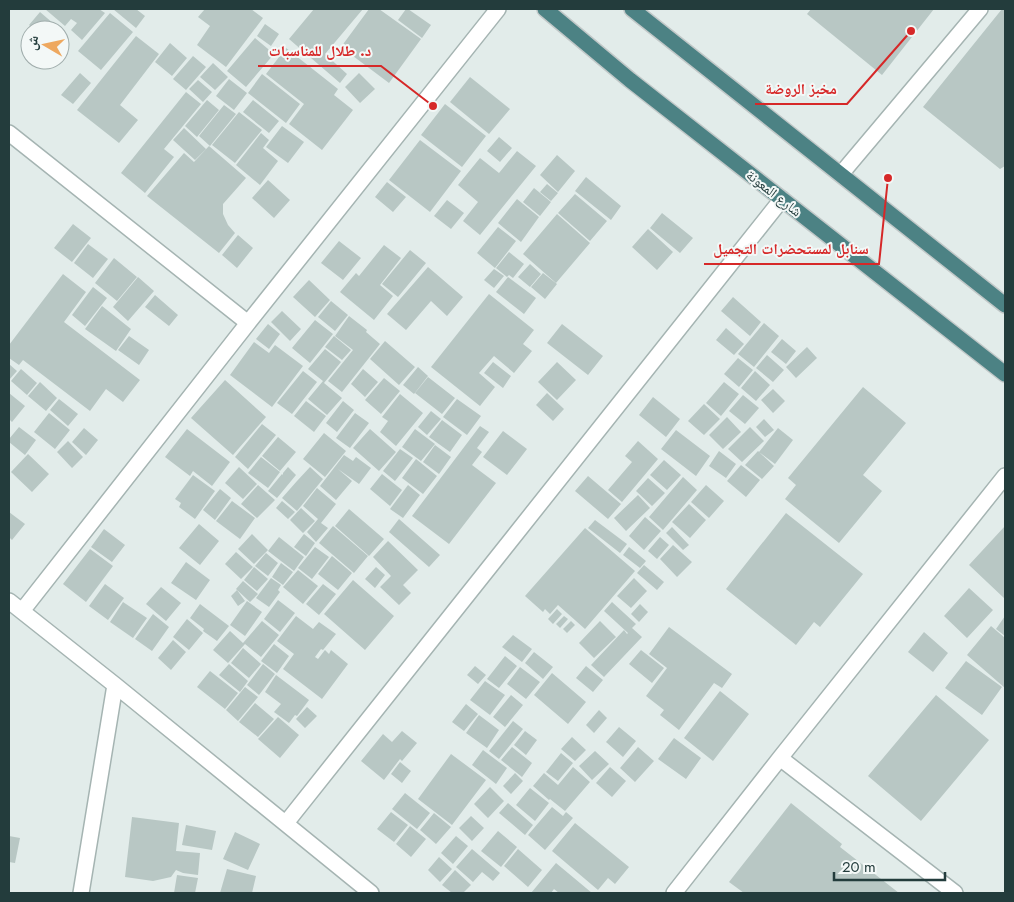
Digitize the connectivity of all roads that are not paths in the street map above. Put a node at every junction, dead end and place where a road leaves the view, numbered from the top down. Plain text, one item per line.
1 (498, 9) edge
2 (545, 9) edge
3 (632, 9) edge
4 (980, 9) edge
5 (9, 133) edge
6 (841, 174) junction
7 (782, 199) junction
8 (1005, 305) edge
9 (248, 323) junction
10 (1005, 374) edge
11 (1005, 476) edge
12 (9, 601) edge
13 (22, 611) junction
14 (115, 685) junction
15 (780, 758) junction
16 (286, 823) junction
17 (81, 893) edge
18 (372, 893) edge
19 (674, 893) edge
20 (955, 893) edge

1 - 9 street
2 - 7 highway, شارع المعونة
3 - 6 highway
4 - 6 street
5 - 9 street
6 - 8 highway
7 - 10 highway, شارع المعونة
7 - 16 street
9 - 13 street
11 - 15 street
12 - 13 street
13 - 14 street
14 - 16 street
14 - 17 street
15 - 19 street
15 - 20 street
16 - 18 street

